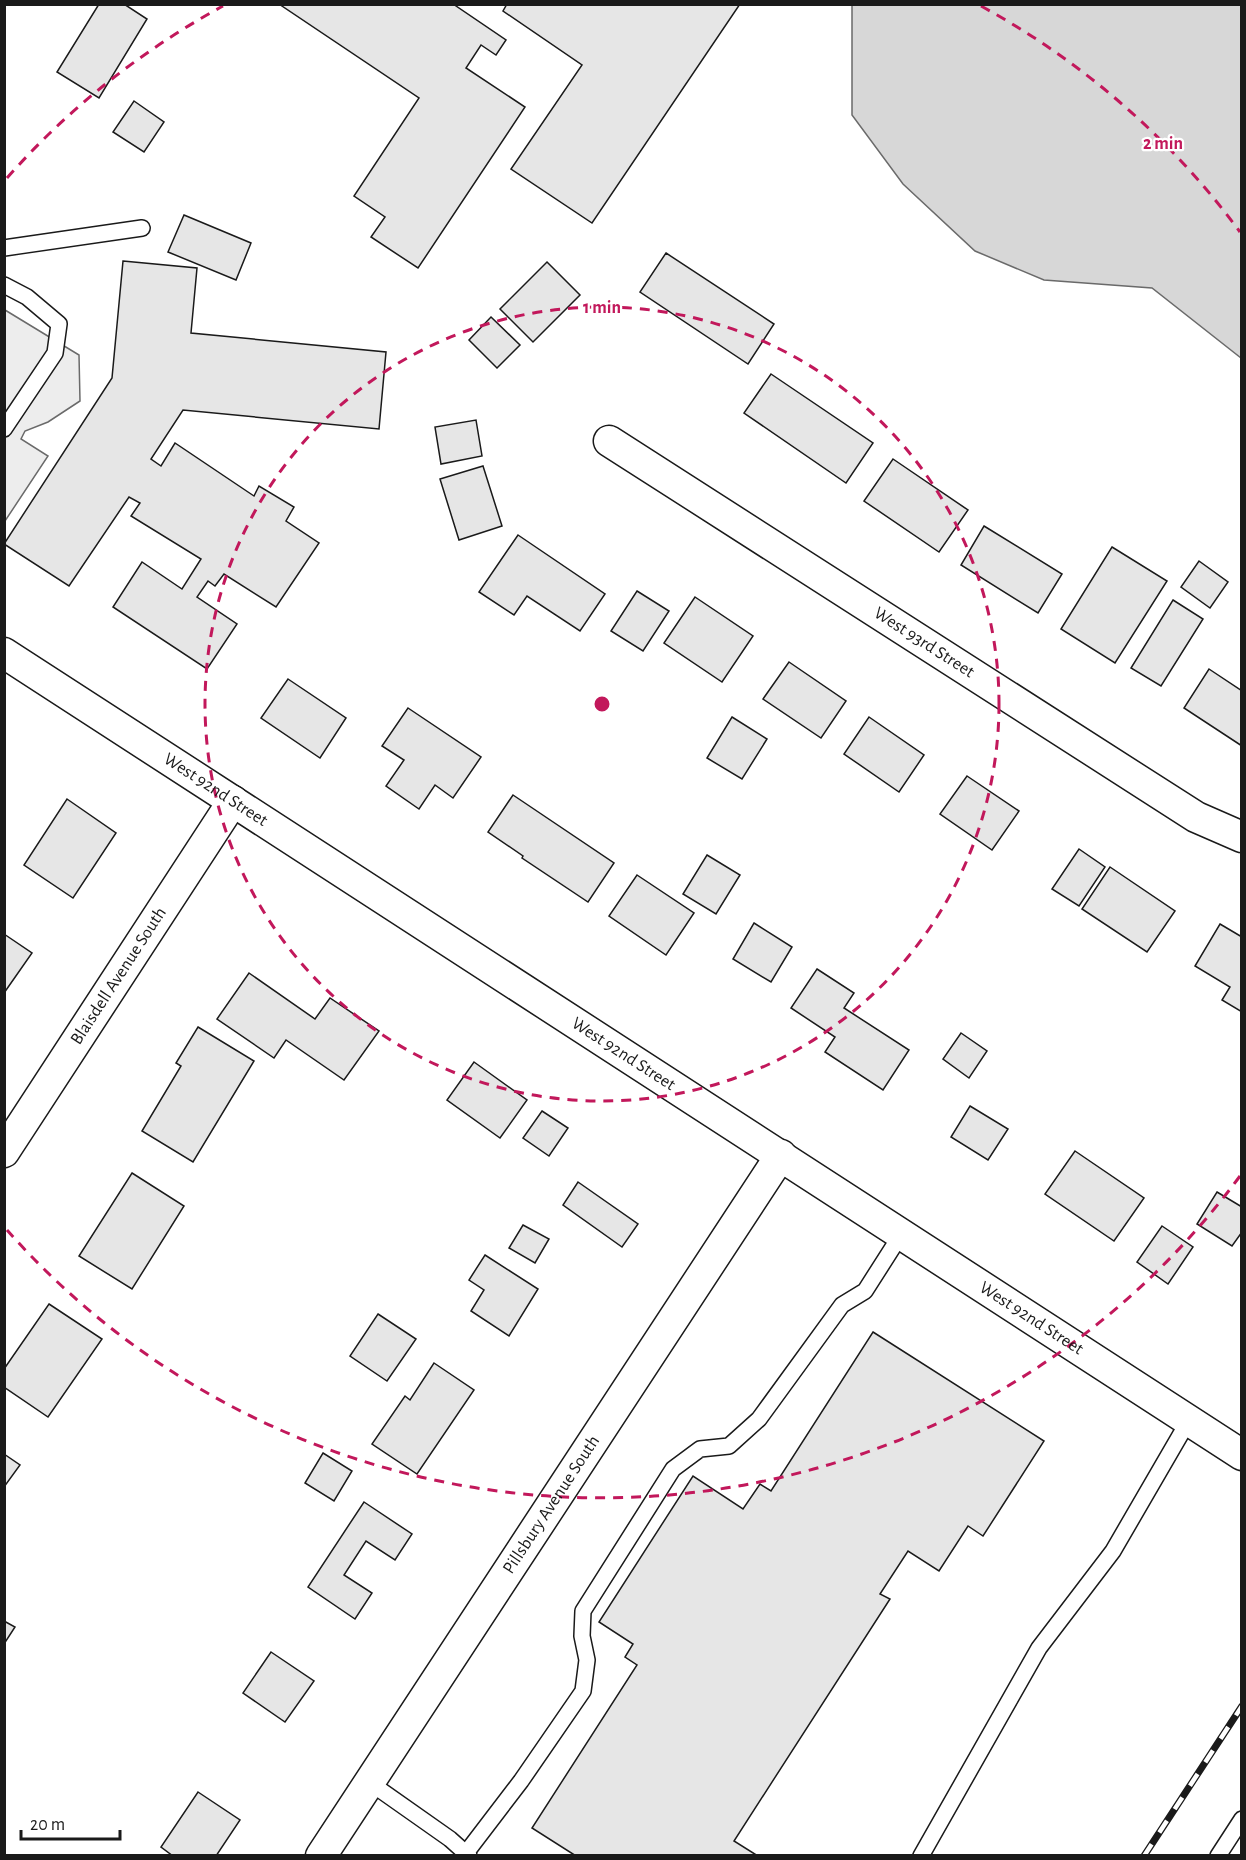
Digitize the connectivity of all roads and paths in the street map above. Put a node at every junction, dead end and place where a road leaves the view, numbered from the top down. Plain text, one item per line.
1 (142, 228) dead end
2 (4, 248) edge
3 (4, 285) edge
4 (4, 429) edge
5 (609, 441) dead end
6 (4, 653) edge
7 (233, 801) junction
8 (1242, 837) edge
9 (4, 1152) edge
10 (781, 1155) junction
11 (902, 1233) junction
12 (1188, 1420) junction
13 (1242, 1455) edge
14 (369, 1782) junction
15 (1242, 1819) edge
16 (468, 1854) edge
17 (321, 1856) edge
18 (921, 1856) edge
19 (1218, 1856) edge

1 - 2 lane
3 - 4 lane
5 - 8 street, West 93rd Street
6 - 7 street, West 92nd Street
7 - 9 street, Blaisdell Avenue South
7 - 10 street, West 92nd Street
10 - 11 street, West 92nd Street
10 - 14 street, Pillsbury Avenue South
11 - 12 street, West 92nd Street
11 - 16 lane
12 - 13 street, West 92nd Street
12 - 18 lane
14 - 16 lane
14 - 17 street, Pillsbury Avenue South
15 - 19 lane

